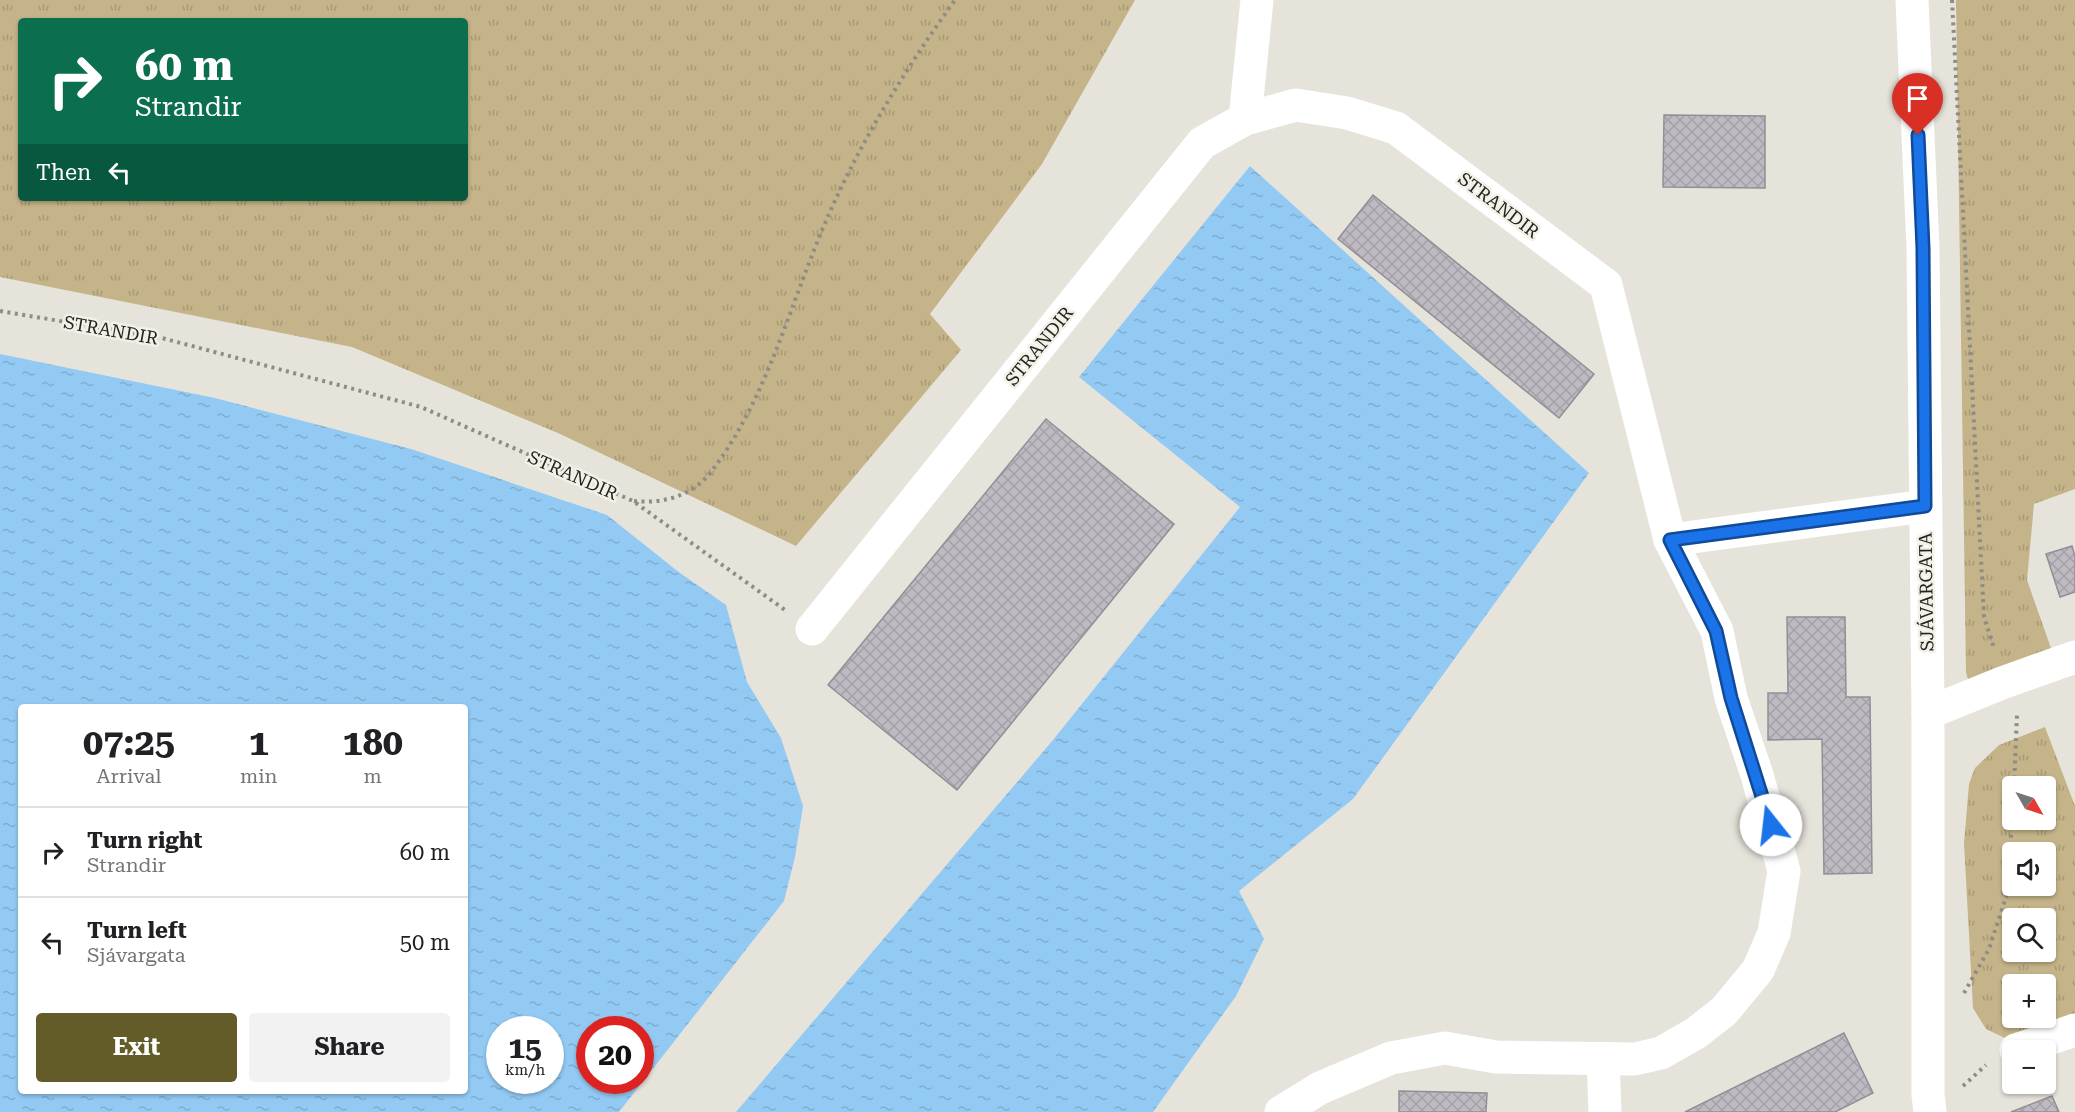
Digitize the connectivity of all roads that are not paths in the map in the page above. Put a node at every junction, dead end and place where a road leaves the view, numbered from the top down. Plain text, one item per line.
1 (1257, 0) edge
2 (1912, 0) edge
3 (1245, 118) junction
4 (1925, 506) junction
5 (1670, 540) junction
6 (812, 629) road end
7 (2075, 657) edge
8 (1928, 713) junction
9 (2075, 1030) edge
10 (2045, 1040) edge
11 (1603, 1059) junction
12 (1281, 1112) edge
13 (1605, 1112) edge
14 (1930, 1112) edge

1 - 3 street
2 - 4 street, SJÁVARGATA
3 - 5 street, STRANDIR
3 - 6 street, STRANDIR
4 - 5 street
4 - 8 street, SJÁVARGATA
5 - 11 street, STRANDIR
7 - 8 street
8 - 14 street, SJÁVARGATA
9 - 10 street
11 - 12 street, STRANDIR
11 - 13 street

